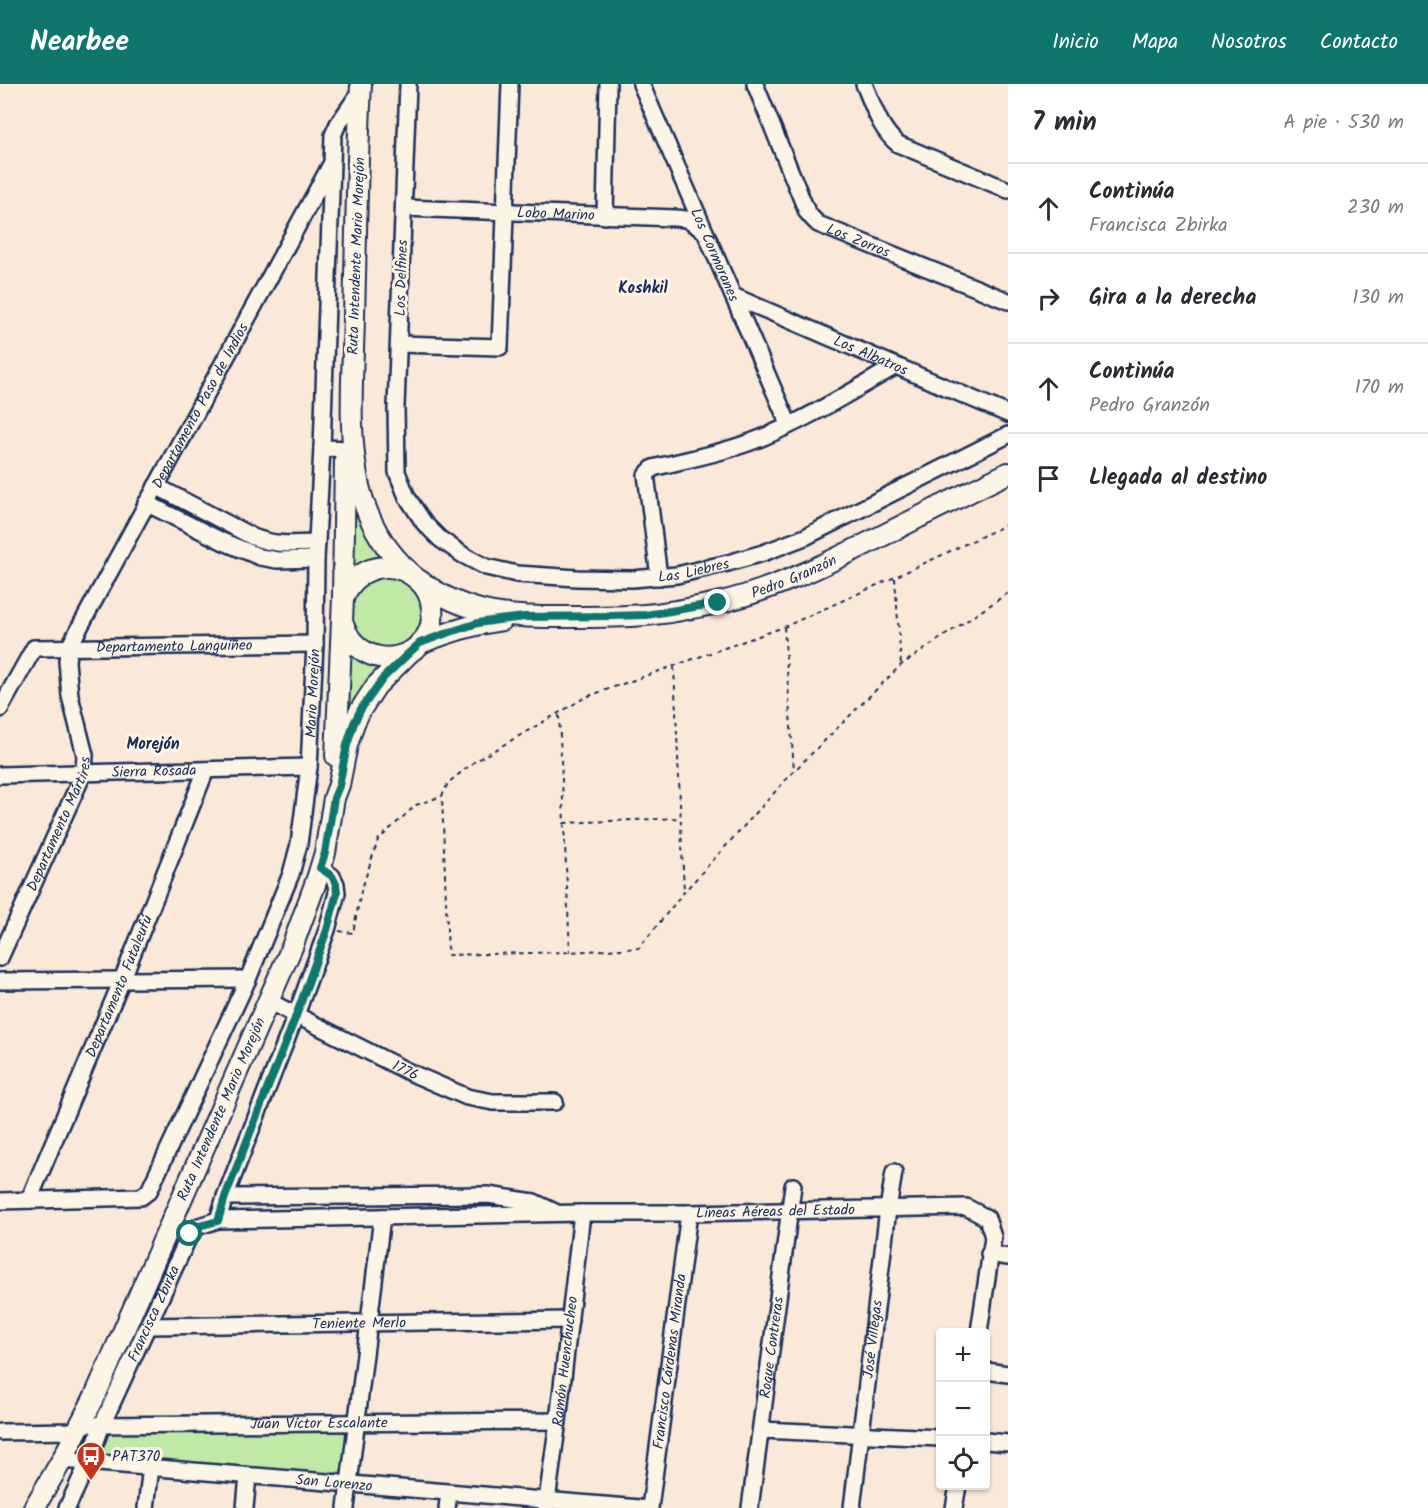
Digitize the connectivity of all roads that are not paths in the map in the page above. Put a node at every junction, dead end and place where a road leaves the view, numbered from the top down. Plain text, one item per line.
1 (408, 84) edge
2 (510, 84) edge
3 (608, 84) edge
4 (641, 84) edge
5 (755, 84) edge
6 (864, 84) edge
7 (360, 88) edge
8 (331, 164) junction
9 (1008, 190) edge
10 (404, 208) junction
11 (505, 211) junction
12 (605, 216) junction
13 (704, 230) junction
14 (733, 296) junction
15 (1008, 301) edge
16 (399, 344) junction
17 (896, 366) junction
18 (1008, 414) edge
19 (789, 425) junction
20 (1008, 435) edge
21 (322, 448) junction
22 (350, 449) junction
23 (397, 472) joint
24 (1008, 472) edge
25 (156, 486) junction
26 (146, 503) junction
27 (317, 543) junction
28 (316, 559) junction
29 (415, 577) junction
30 (659, 577) junction
31 (343, 598) junction
32 (525, 617) junction
33 (342, 622) junction
34 (315, 644) junction
35 (69, 647) junction
36 (415, 648) junction
37 (0, 709) edge
38 (309, 767) junction
39 (206, 770) junction
40 (84, 772) junction
41 (0, 774) edge
42 (334, 798) junction
43 (320, 868) junction
44 (0, 958) edge
45 (248, 979) junction
46 (122, 980) junction
47 (0, 981) edge
48 (268, 1001) junction
49 (296, 1016) junction
50 (555, 1102) dead end
51 (894, 1172) dead end
52 (793, 1186) dead end
53 (225, 1197) junction
54 (29, 1200) junction
55 (0, 1201) edge
56 (888, 1209) junction
57 (789, 1211) junction
58 (582, 1213) junction
59 (689, 1213) junction
60 (561, 1214) junction
61 (382, 1217) junction
62 (218, 1221) junction
63 (989, 1254) junction
64 (1008, 1257) edge
65 (570, 1320) junction
66 (369, 1323) junction
67 (149, 1326) junction
68 (980, 1328) edge
69 (990, 1372) edge
70 (1008, 1374) edge
71 (558, 1421) junction
72 (357, 1424) junction
73 (102, 1425) junction
74 (79, 1428) junction
75 (761, 1430) junction
76 (0, 1432) edge
77 (861, 1434) junction
78 (936, 1438) edge
79 (990, 1441) edge
80 (1008, 1443) edge
81 (62, 1461) junction
82 (88, 1463) junction
83 (151, 1467) junction
84 (248, 1476) junction
85 (349, 1484) junction
86 (957, 1490) edge
87 (448, 1500) edge
88 (546, 1504) edge
89 (34, 1508) edge
90 (67, 1508) edge
91 (146, 1508) edge
92 (245, 1508) edge
93 (346, 1508) edge
94 (640, 1508) edge
95 (650, 1508) edge
96 (750, 1508) edge
97 (852, 1508) edge
98 (954, 1508) edge

1 - 10 street, Los Delfines
2 - 11 street
3 - 12 street
4 - 13 street, Los Cormoranes
5 - 15 street, Los Zorros
6 - 9 street
7 - 8 street, Mario Morejón
7 - 22 main road, Ruta Intendente Mario Morejón
8 - 21 street, Mario Morejón
8 - 25 street, Departamento Paso de Indios
10 - 11 street, Lobo Marino
10 - 16 street, Los Delfines
11 - 12 street, Lobo Marino
11 - 16 street
12 - 13 street, Lobo Marino
13 - 14 street, Los Cormoranes
14 - 17 street, Los Albatros
14 - 19 street, Los Cormoranes
16 - 23 street, Los Delfines
17 - 18 street, Los Albatros
17 - 19 street
19 - 30 street
20 - 30 street, Las Liebres
21 - 22 street
21 - 27 street, Mario Morejón
22 - 29 main road, Ruta Intendente Mario Morejón
22 - 31 main road, Ruta Intendente Mario Morejón
23 - 30 street, Las Liebres
24 - 32 main road, Pedro Granzón
25 - 26 street, Departamento Paso de Indios
25 - 27 street
26 - 28 street
26 - 35 street, Departamento Paso de Indios
27 - 28 street, Mario Morejón
28 - 34 street, Mario Morejón
29 - 31 main road
29 - 32 main road, Pedro Granzón
29 - 36 main road
31 - 33 main road
32 - 36 main road, Pedro Granzón
33 - 36 main road
33 - 42 main road, Ruta Intendente Mario Morejón
34 - 35 street, Departamento Languiñeo
34 - 38 street, Mario Morejón
35 - 37 street, Departamento Languiñeo
35 - 40 street, Departamento Mártires
36 - 42 main road, Ruta Intendente Mario Morejón
38 - 39 street, Sierra Rosada
38 - 45 street, Mario Morejón
39 - 40 street, Sierra Rosada
39 - 46 street, Departamento Futaleufú
40 - 41 street, Sierra Rosada
40 - 44 street, Departamento Mártires
42 - 43 main road, Ruta Intendente Mario Morejón
43 - 48 main road, Ruta Intendente Mario Morejón
43 - 49 street
45 - 46 street
45 - 54 street, Mario Morejón
46 - 47 street
46 - 54 street, Departamento Futaleufú
48 - 49 street, 1776
48 - 74 main road, Ruta Intendente Mario Morejón
49 - 50 street, 1776
49 - 53 street
51 - 56 street, José Villegas
52 - 57 street, Roque Contreras
53 - 60 street, Líneas Aéreas del Estado
53 - 62 street
54 - 55 street
56 - 57 street, Líneas Aéreas del Estado
56 - 63 street, Líneas Aéreas del Estado
56 - 77 street, José Villegas
57 - 59 street, Líneas Aéreas del Estado
57 - 75 street, Roque Contreras
58 - 59 street, Líneas Aéreas del Estado
58 - 60 street, Líneas Aéreas del Estado
58 - 65 street, Ramón Huenchucheo
59 - 95 street, Francisco Cárdenas Miranda
60 - 61 street, Líneas Aéreas del Estado
61 - 62 street, Líneas Aéreas del Estado
61 - 66 street
62 - 67 street, Francisca Zbirka
63 - 64 street
63 - 68 street
65 - 66 street, Teniente Merlo
65 - 71 street, Ramón Huenchucheo
66 - 67 street, Teniente Merlo
66 - 72 street
67 - 73 street, Francisca Zbirka
69 - 70 street
71 - 72 street, Juan Víctor Escalante
71 - 88 street, Ramón Huenchucheo
72 - 73 street, Juan Víctor Escalante
72 - 85 street
73 - 74 street, Juan Víctor Escalante
73 - 82 street, Francisca Zbirka
74 - 76 street, Juan Víctor Escalante
74 - 81 main road, Ruta Intendente Mario Morejón
75 - 77 street
75 - 96 street, Roque Contreras
77 - 78 street
77 - 97 street, José Villegas
79 - 80 street
81 - 82 street, San Lorenzo
81 - 89 main road, Ruta Intendente Mario Morejón
82 - 83 street, San Lorenzo
82 - 90 street, Francisca Zbirka
83 - 84 street, San Lorenzo
83 - 91 street
84 - 85 street, San Lorenzo
84 - 92 street
85 - 87 street, San Lorenzo
85 - 93 street
86 - 98 street
87 - 88 street, San Lorenzo
88 - 94 street, San Lorenzo

